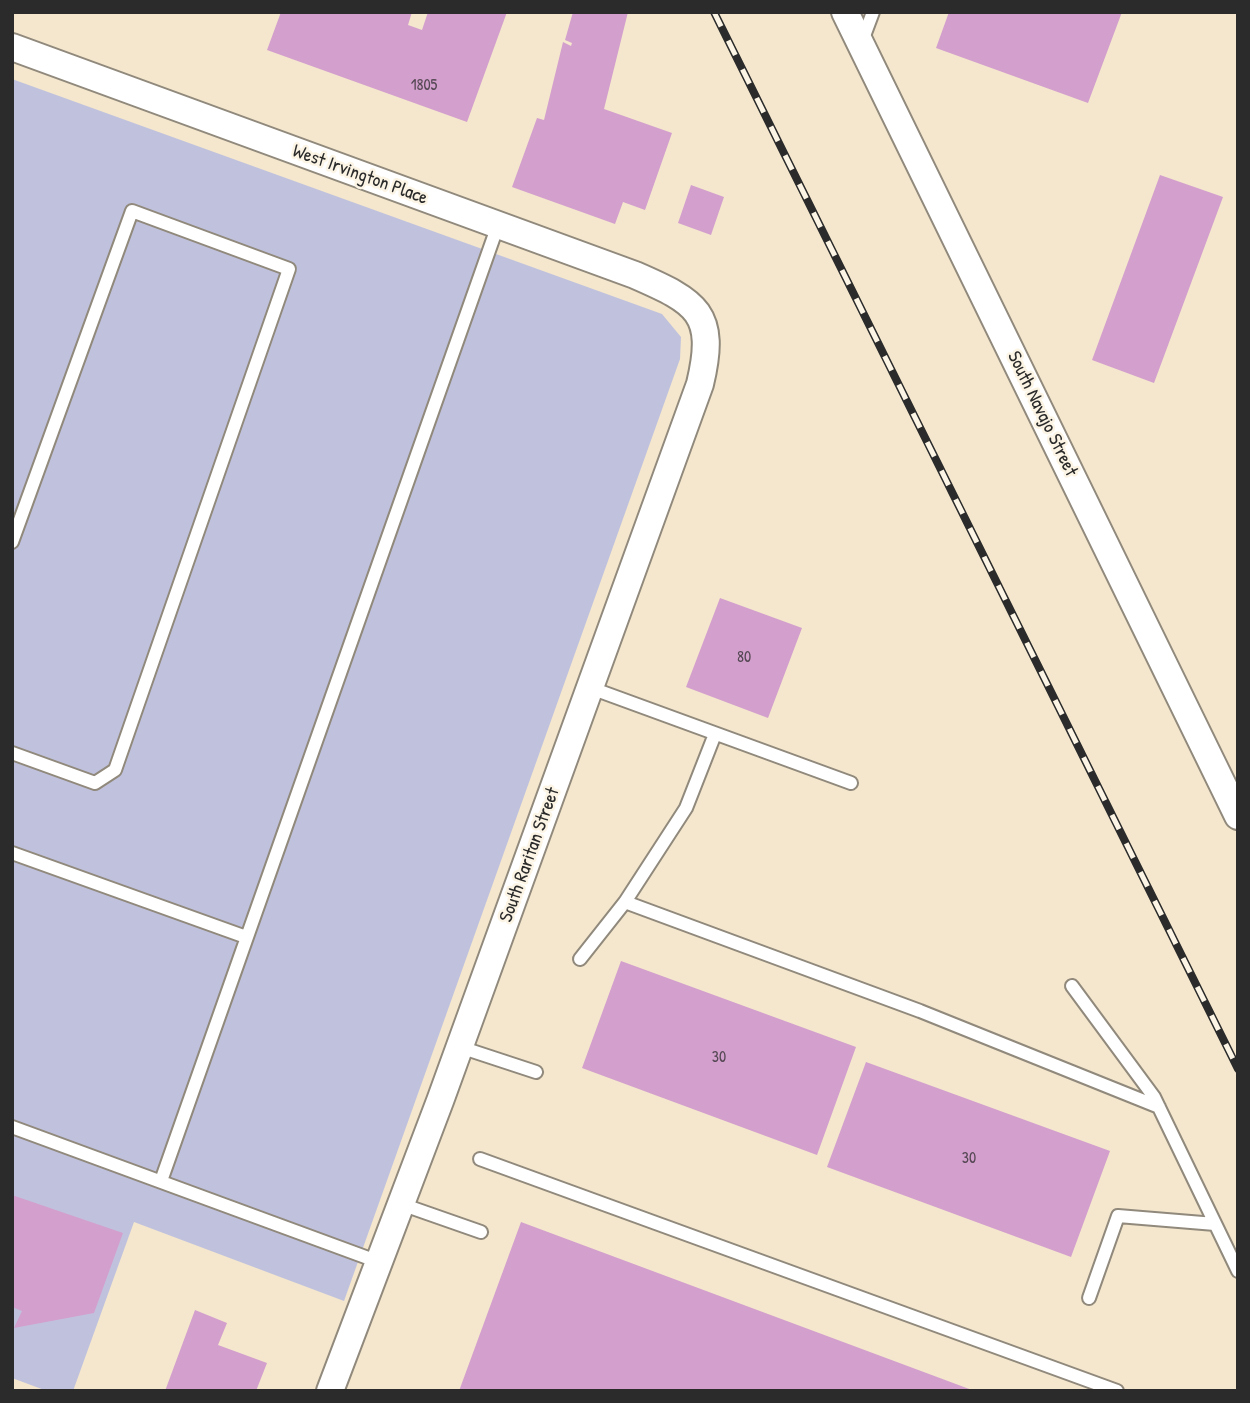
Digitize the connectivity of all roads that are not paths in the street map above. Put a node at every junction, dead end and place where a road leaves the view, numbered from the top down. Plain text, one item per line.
1 (845, 12) edge
2 (873, 12) edge
3 (861, 44) junction
4 (12, 47) edge
5 (498, 225) junction
6 (701, 315) joint
7 (12, 542) edge
8 (591, 688) junction
9 (715, 734) junction
10 (12, 753) edge
11 (851, 783) dead end
12 (1238, 816) edge
13 (12, 853) edge
14 (625, 902) junction
15 (246, 937) junction
16 (580, 959) dead end
17 (1072, 986) dead end
18 (460, 1047) junction
19 (536, 1072) dead end
20 (1159, 1107) junction
21 (12, 1128) edge
22 (480, 1158) dead end
23 (160, 1181) junction
24 (401, 1204) junction
25 (1215, 1224) junction
26 (481, 1232) dead end
27 (379, 1262) junction
28 (1238, 1271) edge
29 (1089, 1298) dead end
30 (330, 1391) edge
31 (1117, 1391) edge

1 - 3 street, South Navajo Street
2 - 3 lane
3 - 12 street, South Navajo Street
4 - 5 street, West Irvington Place
5 - 6 street, West Irvington Place
5 - 15 lane
6 - 8 street, South Raritan Street
7 - 10 lane
8 - 9 lane
8 - 18 street, South Raritan Street
9 - 11 lane
9 - 14 lane
13 - 15 lane
14 - 16 lane
14 - 20 lane
15 - 23 lane
17 - 20 lane
18 - 19 lane
18 - 24 street, South Raritan Street
20 - 25 lane
21 - 23 lane
22 - 31 lane
23 - 27 lane
24 - 26 lane
24 - 27 street, South Raritan Street
25 - 28 lane
25 - 29 lane
27 - 30 street, South Raritan Street

